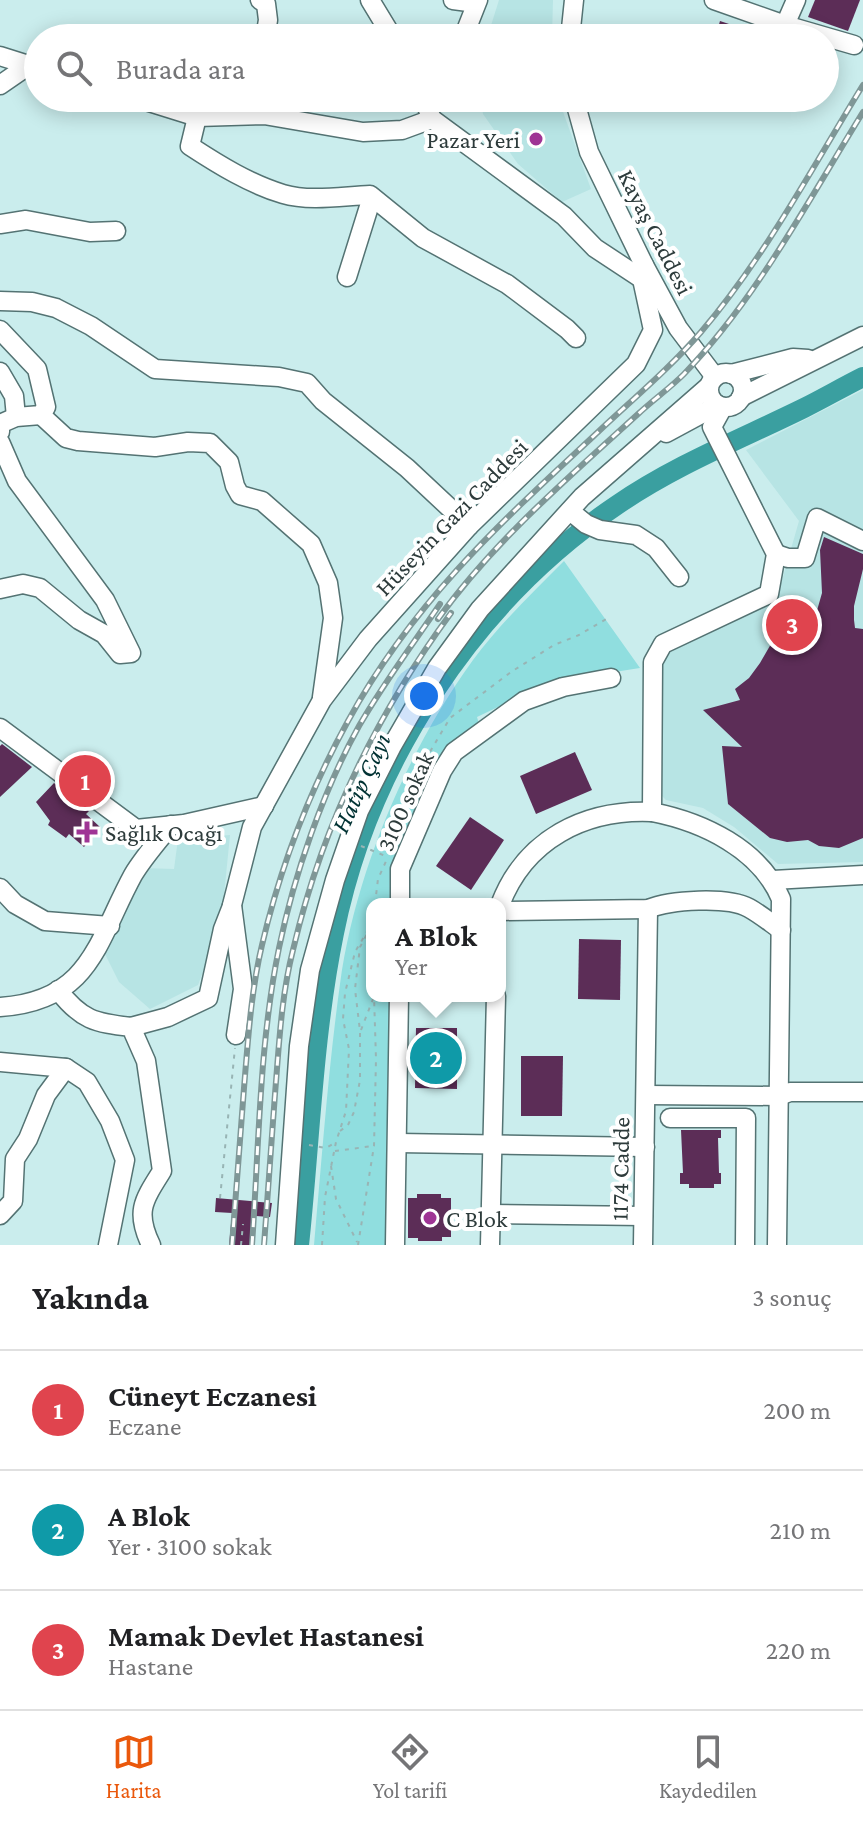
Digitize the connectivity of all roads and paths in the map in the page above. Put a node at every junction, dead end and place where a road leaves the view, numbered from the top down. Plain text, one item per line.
1 (260, 0) edge
2 (370, 0) edge
3 (453, 0) edge
4 (574, 0) edge
5 (714, 0) edge
6 (796, 0) edge
7 (477, 2) edge
8 (267, 24) edge
9 (385, 24) edge
10 (468, 24) edge
11 (571, 24) edge
12 (782, 24) edge
13 (785, 24) edge
14 (839, 41) edge
15 (854, 45) dead end
16 (0, 56) edge
17 (24, 63) edge
18 (24, 71) edge
19 (0, 85) edge
20 (181, 112) edge
21 (225, 112) edge
22 (282, 112) edge
23 (429, 112) edge
24 (435, 112) edge
25 (578, 112) edge
26 (197, 117) junction
27 (432, 119) junction
28 (372, 197) junction
29 (0, 224) edge
30 (116, 231) dead end
31 (643, 272) junction
32 (347, 277) dead end
33 (0, 301) edge
34 (0, 330) edge
35 (863, 336) edge
36 (576, 338) dead end
37 (815, 359) junction
38 (0, 372) edge
39 (719, 379) junction
40 (741, 397) junction
41 (721, 406) junction
42 (41, 415) junction
43 (16, 417) junction
44 (0, 432) edge
45 (0, 442) edge
46 (642, 445) junction
47 (570, 511) junction
48 (469, 526) junction
49 (863, 541) edge
50 (776, 554) junction
51 (679, 577) dead end
52 (0, 589) edge
53 (611, 678) dead end
54 (322, 700) junction
55 (0, 728) edge
56 (264, 806) junction
57 (652, 812) junction
58 (171, 825) junction
59 (356, 845) dead end
60 (388, 857) dead end
61 (863, 875) edge
62 (773, 880) junction
63 (0, 888) edge
64 (400, 898) edge
65 (503, 898) edge
66 (232, 905) junction
67 (506, 908) edge
68 (648, 909) junction
69 (110, 926) junction
70 (781, 930) junction
71 (366, 933) edge
72 (366, 935) edge
73 (58, 990) junction
74 (372, 1002) edge
75 (374, 1002) edge
76 (399, 1002) edge
77 (496, 1002) edge
78 (0, 1007) edge
79 (131, 1027) junction
80 (360, 1031) junction
81 (236, 1035) joint
82 (0, 1062) edge
83 (66, 1068) junction
84 (863, 1092) edge
85 (646, 1095) junction
86 (779, 1096) junction
87 (670, 1118) dead end
88 (339, 1132) junction
89 (336, 1142) junction
90 (398, 1143) junction
91 (491, 1144) junction
92 (306, 1145) dead end
93 (374, 1146) junction
94 (645, 1147) junction
95 (334, 1151) junction
96 (331, 1164) junction
97 (220, 1198) dead end
98 (490, 1214) junction
99 (0, 1215) edge
100 (643, 1216) junction
101 (243, 1224) dead end
102 (358, 1244) edge
103 (108, 1245) edge
104 (151, 1245) edge
105 (241, 1245) edge
106 (285, 1245) edge
107 (322, 1245) edge
108 (395, 1245) edge
109 (490, 1245) edge
110 (643, 1245) edge
111 (745, 1245) edge
112 (777, 1245) edge

1 - 8 street
2 - 9 street
3 - 7 street
4 - 11 street
5 - 12 street
6 - 13 street
7 - 10 street
14 - 15 street
16 - 17 street
18 - 19 street
20 - 26 street
21 - 26 street
22 - 27 street
23 - 27 street
24 - 27 street
25 - 31 street, Kayaş Caddesi
26 - 28 street
27 - 31 street
28 - 32 street
28 - 36 street
29 - 30 street
31 - 39 street, Kayaş Caddesi
31 - 48 street, Hüseyin Gazi Caddesi
33 - 48 street
34 - 42 street
35 - 37 street
37 - 39 street
37 - 40 street
38 - 43 street
39 - 40 street
39 - 41 street
39 - 46 street
40 - 41 street
41 - 46 street
41 - 50 street
42 - 43 street
42 - 54 street
43 - 44 street
45 - 52 street
46 - 47 street
47 - 51 street
47 - 106 street
48 - 54 street, Hüseyin Gazi Caddesi
49 - 50 street
50 - 57 street
53 - 64 street, 3100 sokak
54 - 56 street, Hüseyin Gazi Caddesi
55 - 58 street
56 - 58 street
56 - 66 street, Hüseyin Gazi Caddesi
57 - 62 street
57 - 65 street
58 - 69 street
59 - 60 path
61 - 62 street
62 - 70 street
63 - 69 street
66 - 79 street, Hüseyin Gazi Caddesi
66 - 81 street
67 - 68 street
68 - 70 street
68 - 85 street, 1174 Cadde
69 - 73 street
70 - 86 street
71 - 88 path
72 - 80 path
73 - 78 street
73 - 79 street
74 - 80 path
75 - 93 path
76 - 90 street
77 - 91 street
79 - 104 street
80 - 88 path
81 - 97 path
82 - 83 street
83 - 99 street
83 - 103 street
84 - 86 street
85 - 86 street
85 - 94 street, 1174 Cadde
86 - 112 street
87 - 111 street
88 - 89 path
89 - 92 path
89 - 95 path
90 - 91 street
90 - 108 street
91 - 94 street
91 - 98 street
93 - 95 path
93 - 102 path
94 - 100 street, 1174 Cadde
95 - 96 path
96 - 102 path
96 - 107 path
98 - 100 street
98 - 109 street
100 - 110 street, 1174 Cadde
101 - 105 path

